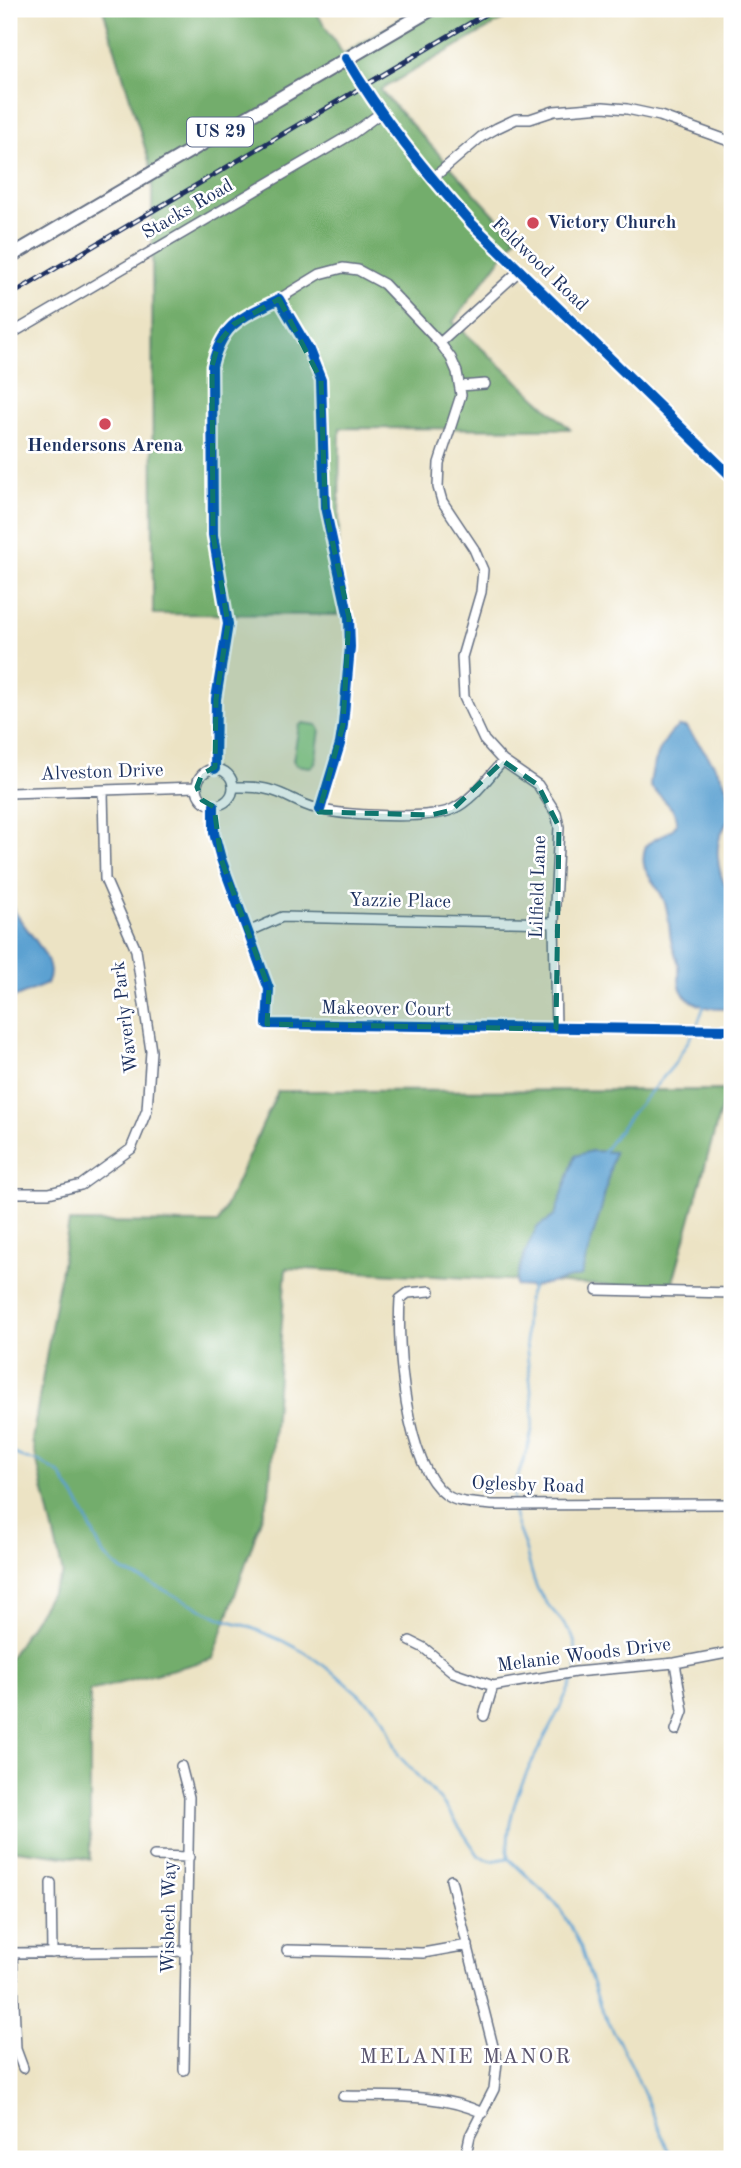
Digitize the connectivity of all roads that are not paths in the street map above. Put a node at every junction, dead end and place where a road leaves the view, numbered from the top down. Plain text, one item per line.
1 (432, 9) edge
2 (346, 58) junction
3 (382, 112) junction
4 (732, 142) edge
5 (433, 178) junction
6 (9, 257) edge
7 (519, 271) junction
8 (279, 299) junction
9 (9, 335) edge
10 (440, 343) junction
11 (485, 384) dead end
12 (460, 386) junction
13 (732, 477) edge
14 (503, 761) junction
15 (215, 769) junction
16 (197, 787) junction
17 (233, 787) junction
18 (103, 791) junction
19 (9, 793) edge
20 (214, 805) junction
21 (320, 810) junction
22 (554, 923) junction
23 (248, 932) junction
24 (556, 1029) junction
25 (732, 1030) edge
26 (9, 1193) edge
27 (597, 1290) dead end
28 (430, 1291) dead end
29 (732, 1293) edge
30 (732, 1504) edge
31 (410, 1641) dead end
32 (732, 1652) edge
33 (675, 1663) junction
34 (494, 1686) junction
35 (484, 1716) dead end
36 (676, 1730) dead end
37 (181, 1766) dead end
38 (154, 1856) dead end
39 (189, 1857) junction
40 (451, 1880) dead end
41 (51, 1883) dead end
42 (468, 1945) junction
43 (287, 1950) dead end
44 (187, 1951) junction
45 (11, 1953) edge
46 (52, 1953) junction
47 (23, 2068) dead end
48 (184, 2070) dead end
49 (343, 2096) dead end
50 (483, 2113) junction
51 (465, 2159) edge

1 - 2 main road, US 29
2 - 3 street, Feldwood Road
2 - 6 main road, US 29
3 - 5 street, Feldwood Road
3 - 9 street, Stacks Road
4 - 5 street
5 - 7 street, Feldwood Road
7 - 10 street
7 - 13 street, Feldwood Road
8 - 10 street
8 - 15 street
8 - 21 street
10 - 12 street
11 - 12 street
12 - 14 street, Lilfield Lane
14 - 21 street
14 - 22 street, Lilfield Lane
15 - 16 street
15 - 17 street
16 - 18 street, Alveston Drive
16 - 20 street
17 - 20 street
17 - 21 street
18 - 19 street, Alveston Drive
18 - 26 street, Waverly Park
20 - 23 street, Makeover Court
22 - 23 street, Yazzie Place
22 - 24 street, Lilfield Lane
23 - 24 street, Makeover Court
24 - 25 street, Makeover Court
27 - 29 street
28 - 30 street, Oglesby Road
31 - 34 street, Melanie Woods Drive
32 - 33 street, Melanie Woods Drive
33 - 34 street, Melanie Woods Drive
33 - 36 street
34 - 35 street
37 - 39 street, Wisbech Way
38 - 39 street
39 - 44 street, Wisbech Way
40 - 42 street
41 - 46 street
42 - 43 street
42 - 50 street
44 - 46 street
44 - 48 street, Wisbech Way
45 - 46 street
45 - 47 street
49 - 50 street
50 - 51 street

